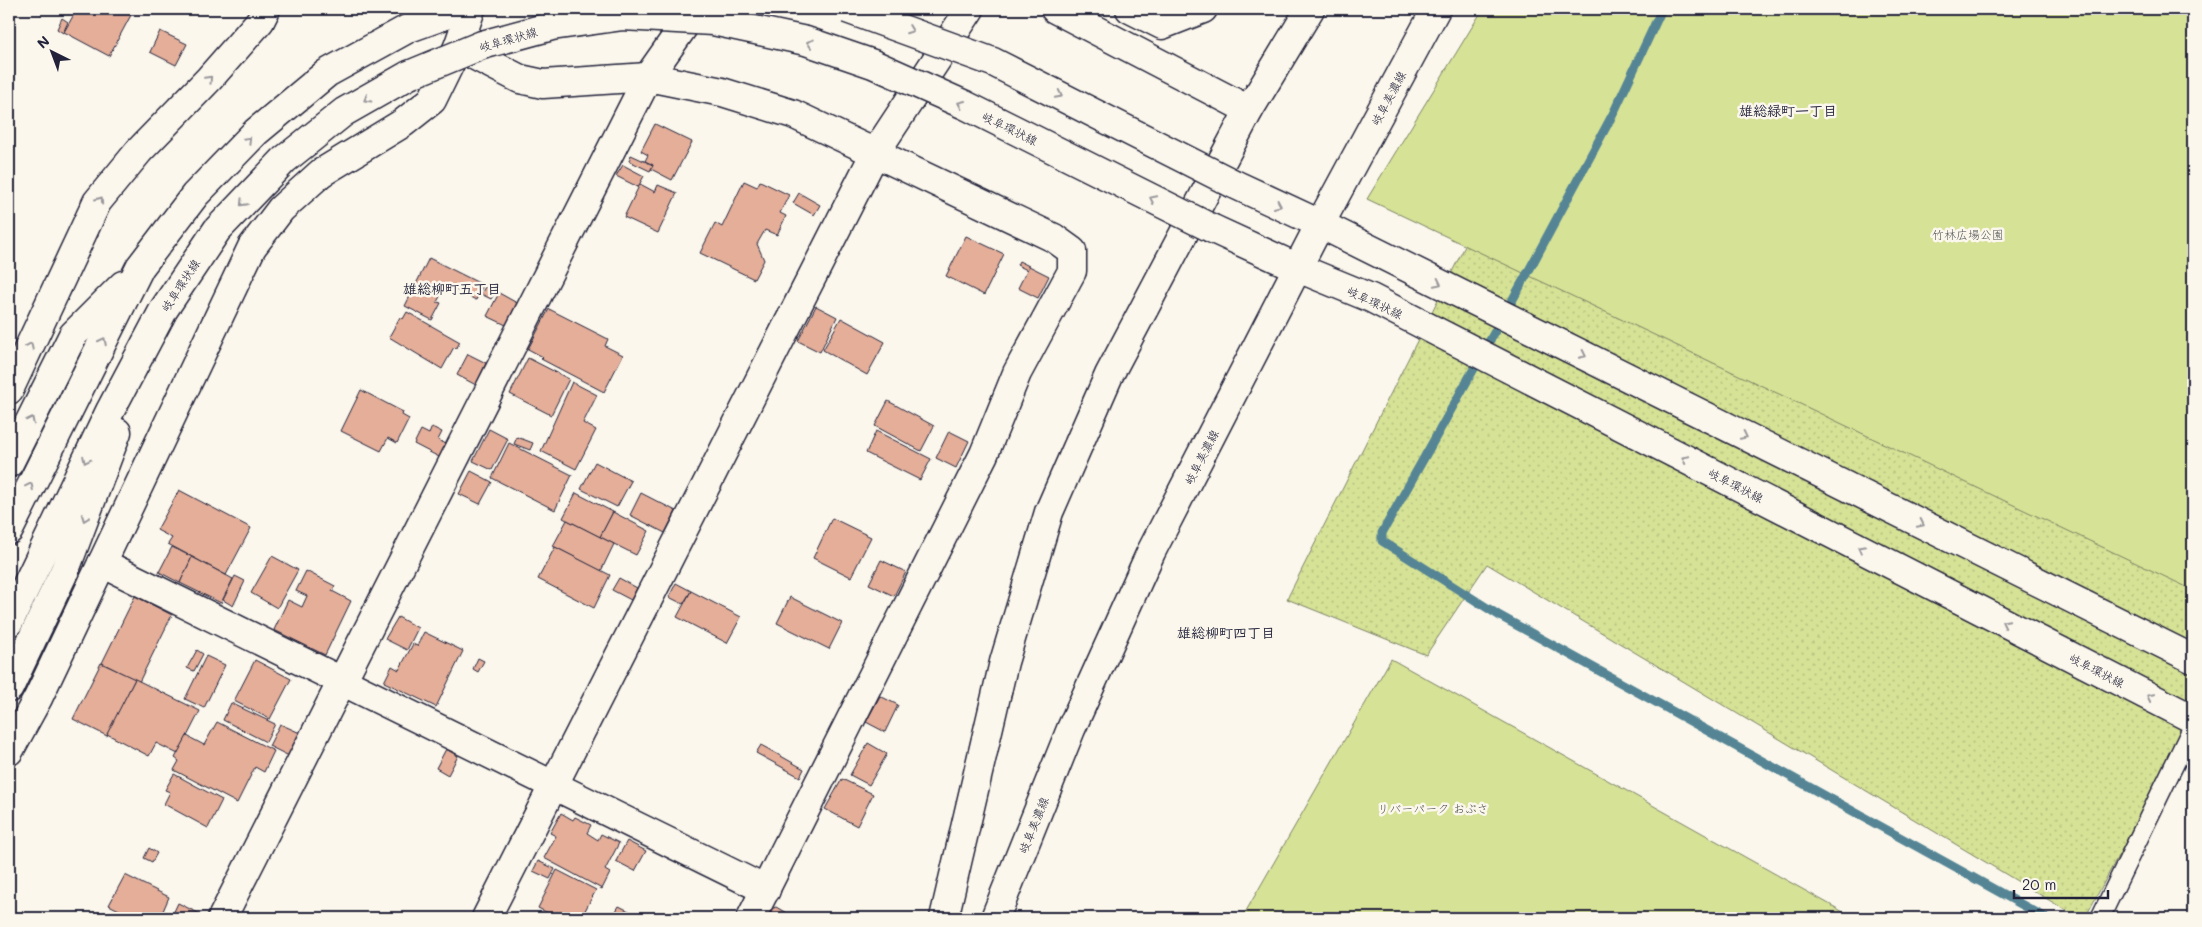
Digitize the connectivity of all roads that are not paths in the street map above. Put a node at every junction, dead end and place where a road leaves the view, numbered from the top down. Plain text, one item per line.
1 (266, 9) edge
2 (462, 9) edge
3 (471, 9) edge
4 (696, 9) edge
5 (847, 9) edge
6 (970, 9) edge
7 (1055, 9) edge
8 (1130, 9) edge
9 (1203, 9) edge
10 (1310, 9) edge
11 (1436, 9) edge
12 (458, 47) junction
13 (648, 77) junction
14 (1249, 110) junction
15 (875, 153) junction
16 (1320, 224) junction
17 (140, 267) junction
18 (1298, 268) junction
19 (164, 309) junction
20 (9, 390) edge
21 (9, 463) edge
22 (9, 530) edge
23 (102, 563) junction
24 (9, 622) edge
25 (2193, 659) edge
26 (343, 682) junction
27 (9, 688) edge
28 (2193, 719) edge
29 (2193, 726) edge
30 (9, 751) edge
31 (554, 786) junction
32 (766, 890) junction
33 (222, 918) edge
34 (486, 918) edge
35 (751, 918) edge
36 (944, 918) edge
37 (995, 918) edge
38 (2100, 918) edge

20 -> 1 street
17 -> 2 street
3 - 12 street
4 - 13 street
5 -> 16 street, bridge
6 - 15 street
7 - 14 street
8 - 9 street
10 - 14 street
11 - 16 street, 岐阜美濃線
12 - 13 street
12 - 23 street
13 - 15 street
13 - 26 street
14 - 36 street
15 - 31 street
15 - 32 street
16 - 18 street, 岐阜美濃線
16 -> 25 street
21 -> 17 street
22 -> 17 street
18 -> 19 street, 岐阜環状線, bridge
28 -> 18 street, 岐阜環状線
18 - 37 street, 岐阜美濃線
19 -> 24 street, 岐阜環状線
19 -> 27 street
23 - 26 street
23 - 30 street
26 - 31 street
26 - 33 street
29 - 38 lane
31 - 32 street
31 - 34 street
32 - 35 street

